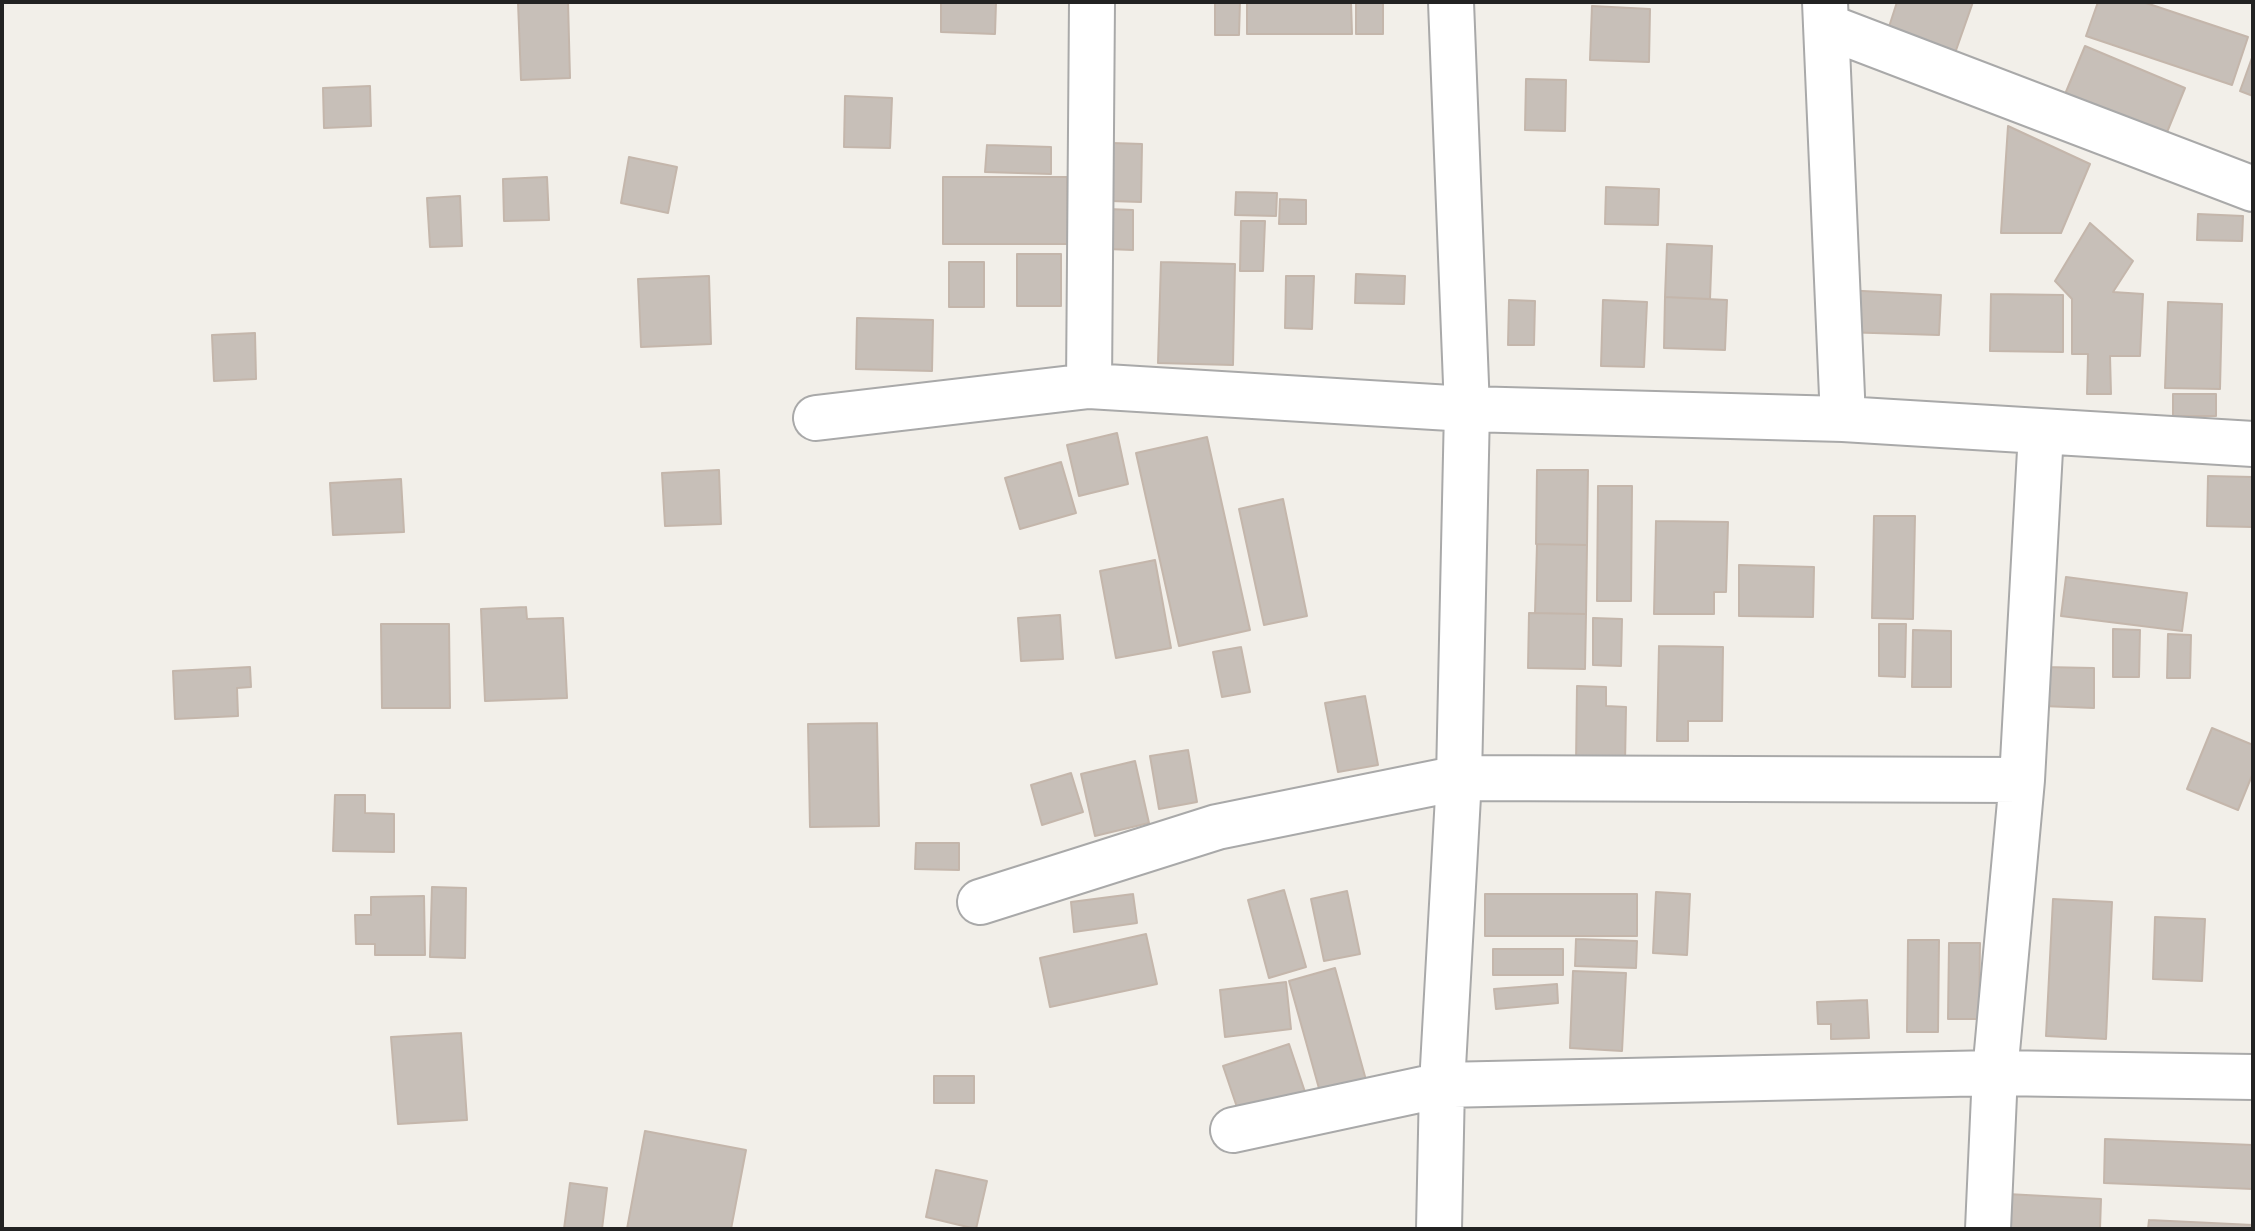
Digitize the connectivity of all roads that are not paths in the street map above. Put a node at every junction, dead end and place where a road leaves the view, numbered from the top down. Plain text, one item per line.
1 (1092, 2) edge
2 (1451, 2) edge
3 (1825, 14) edge
4 (2253, 189) edge
5 (1089, 386) junction
6 (1467, 409) junction
7 (816, 418) dead end
8 (1843, 419) junction
9 (2041, 432) junction
10 (2253, 444) edge
11 (1459, 778) junction
12 (2022, 780) junction
13 (980, 902) dead end
14 (1995, 1073) junction
15 (2253, 1077) edge
16 (1442, 1085) junction
17 (1233, 1130) dead end
18 (1439, 1229) edge
19 (1988, 1229) edge

1 - 5 street
2 - 6 street
3 - 4 street
3 - 8 street
5 - 6 street
5 - 7 street
6 - 8 street
6 - 11 street
8 - 9 street
9 - 10 street
9 - 12 street
11 - 12 street
11 - 13 street
11 - 16 street
12 - 14 street
14 - 15 street
14 - 16 street
14 - 19 street
16 - 17 street
16 - 18 street

